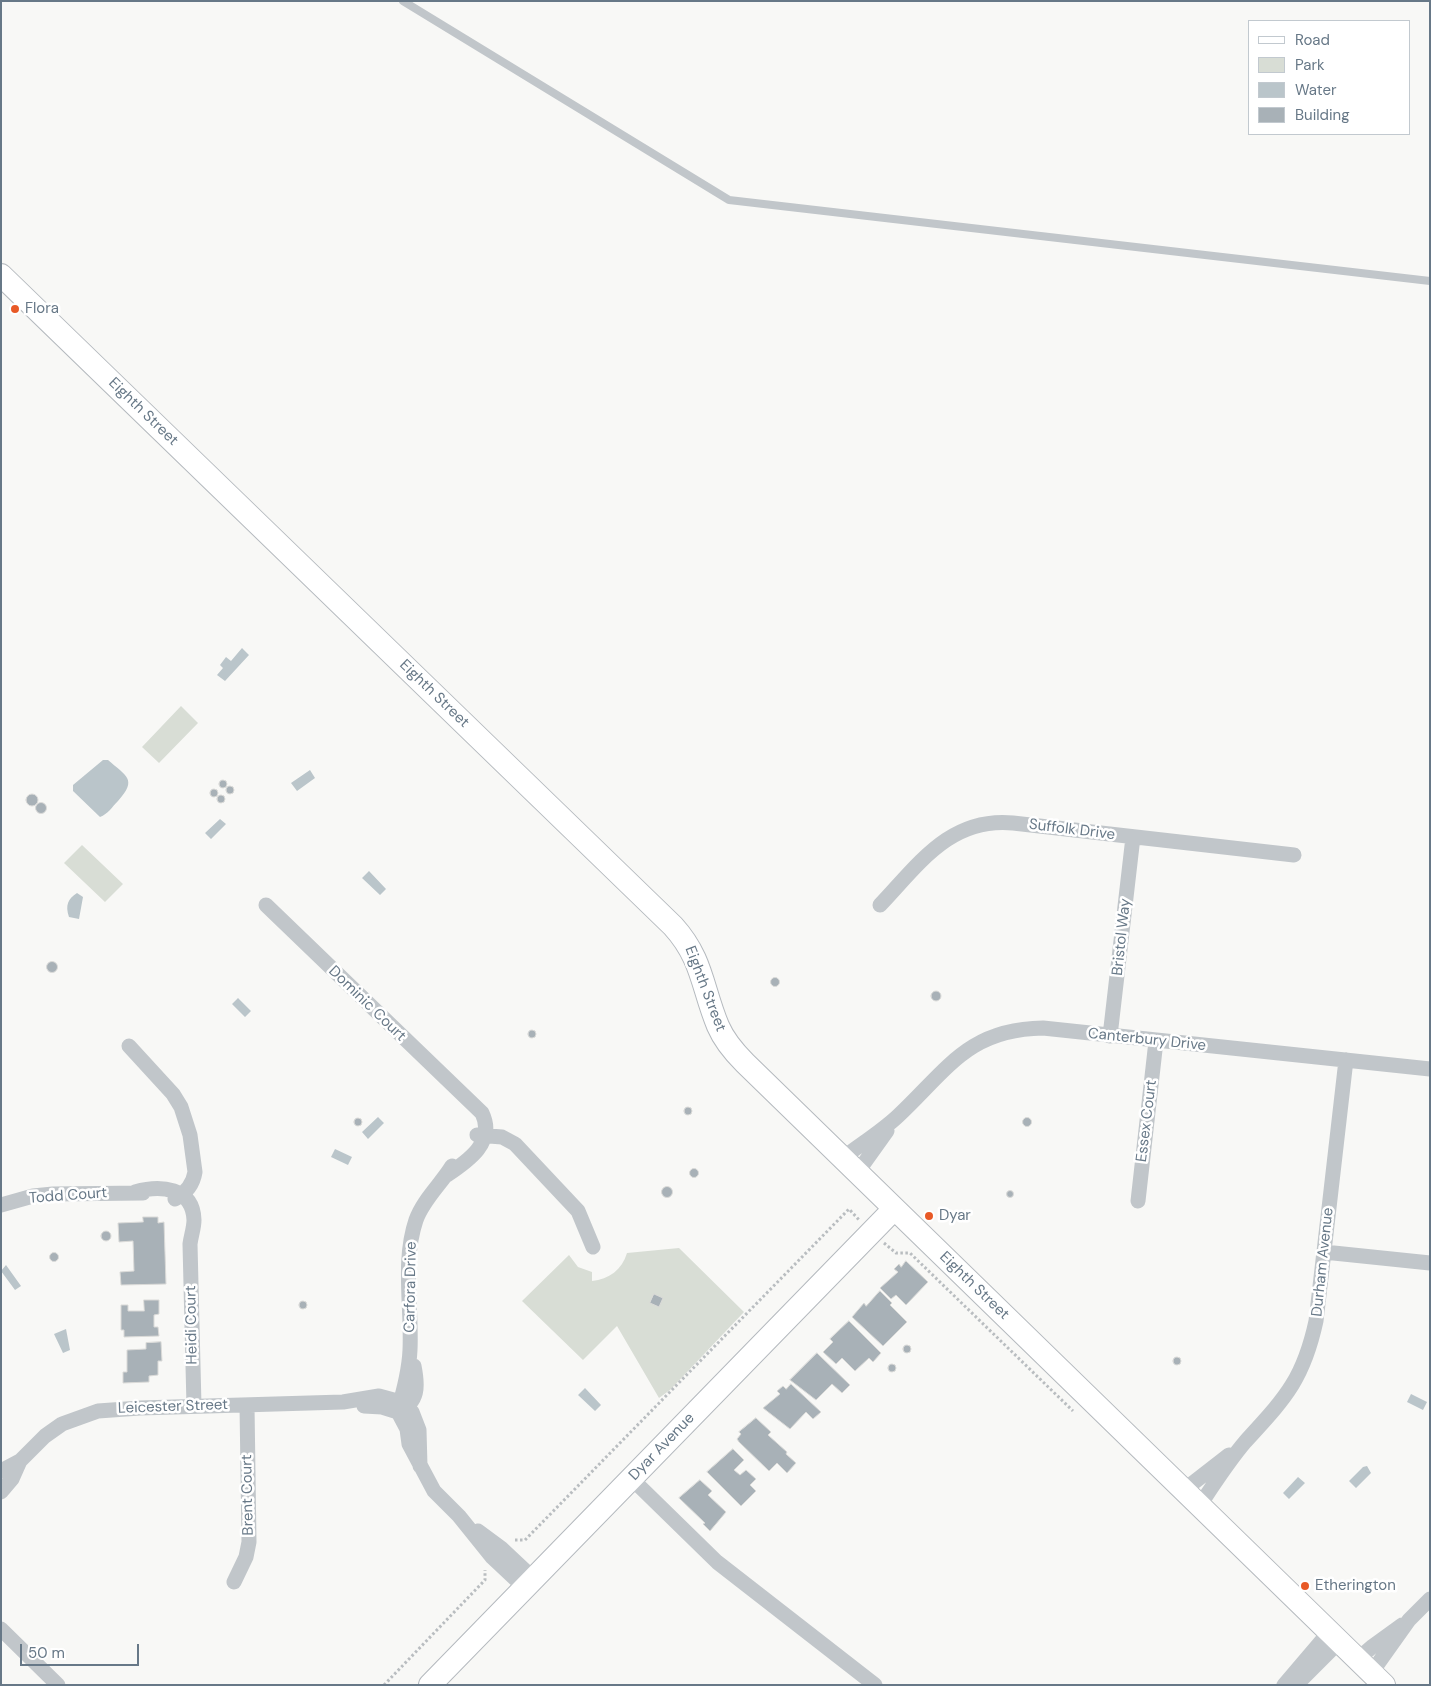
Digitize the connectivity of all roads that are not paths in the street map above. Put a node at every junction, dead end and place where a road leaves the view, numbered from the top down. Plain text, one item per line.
1 (403, 1) edge
2 (1, 275) edge
3 (1430, 281) edge
4 (1133, 838) junction
5 (1294, 855) dead end
6 (266, 905) dead end
7 (880, 905) dead end
8 (1110, 1036) junction
9 (1156, 1041) junction
10 (129, 1046) dead end
11 (1346, 1060) junction
12 (1430, 1069) edge
13 (896, 1117) junction
14 (481, 1137) junction
15 (850, 1165) junction
16 (178, 1195) junction
17 (1138, 1201) dead end
18 (1, 1205) edge
19 (894, 1209) junction
20 (593, 1247) dead end
21 (1324, 1252) junction
22 (1430, 1264) edge
23 (247, 1405) junction
24 (194, 1406) junction
25 (402, 1407) junction
26 (1244, 1443) junction
27 (20, 1461) junction
28 (1, 1471) edge
29 (631, 1478) junction
30 (1, 1492) edge
31 (1192, 1497) junction
32 (234, 1582) dead end
33 (529, 1584) junction
34 (1430, 1599) edge
35 (1, 1629) edge
36 (1335, 1636) junction
37 (1371, 1672) edge
38 (58, 1685) edge
39 (430, 1685) edge
40 (875, 1685) edge
41 (1284, 1685) edge
42 (1296, 1685) edge

1 - 3 lane
2 - 15 street, Eighth Street
4 - 5 street, Suffolk Drive
4 - 7 street, Suffolk Drive
4 - 8 street, Bristol Way
6 - 14 street, Dominic Court
8 - 9 street, Canterbury Drive
8 - 13 street, Canterbury Drive
9 - 11 street, Canterbury Drive
9 - 17 street, Essex Court
10 - 16 street
11 - 12 street, Canterbury Drive
11 - 21 street, Durham Avenue
13 - 15 street, Canterbury Drive
13 - 15 street, Canterbury Drive
14 - 20 street
14 - 25 street, Carfora Drive
15 - 19 street, Eighth Street
16 - 18 street, Todd Court
16 - 24 street, Heidi Court
19 - 29 street, Dyar Avenue
19 - 31 street, Eighth Street
21 - 22 street
21 - 26 street, Durham Avenue
23 - 24 street, Leicester Street
23 - 25 street, Leicester Street
23 - 32 street, Brent Court
24 - 27 street, Leicester Street
25 - 33 street
26 - 31 street, Durham Avenue
26 - 31 street, Durham Avenue
27 - 28 street, Leicester Street
27 - 30 street, Leicester Street
29 - 33 street, Dyar Avenue
29 - 40 street
31 - 36 street, Eighth Street
33 - 39 street, Dyar Avenue
34 - 37 street
35 - 38 street
36 - 37 street, Eighth Street
36 - 41 street
36 - 42 street

